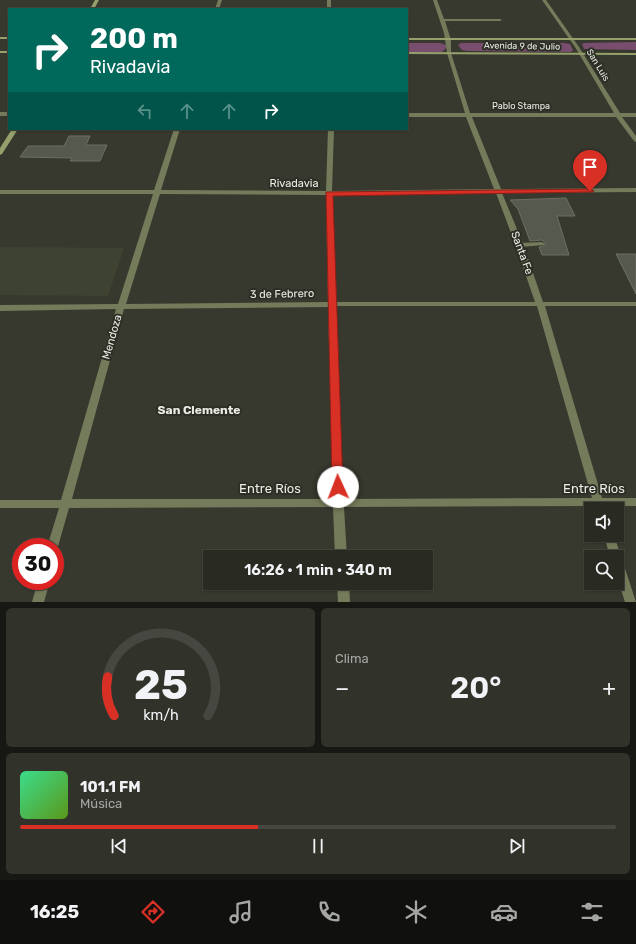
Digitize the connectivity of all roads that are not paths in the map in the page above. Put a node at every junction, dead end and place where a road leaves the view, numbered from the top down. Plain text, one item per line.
1 (435, 0) edge
2 (544, 0) edge
3 (441, 20) junction
4 (500, 20) dead end
5 (408, 39) edge
6 (571, 39) junction
7 (636, 39) edge
8 (448, 40) junction
9 (408, 53) edge
10 (449, 53) junction
11 (636, 54) edge
12 (581, 55) junction
13 (408, 115) edge
14 (468, 115) junction
15 (618, 115) junction
16 (636, 115) edge
17 (14, 130) edge
18 (177, 130) edge
19 (331, 130) edge
20 (636, 140) edge
21 (0, 153) edge
22 (636, 190) edge
23 (0, 192) edge
24 (500, 192) junction
25 (157, 193) junction
26 (329, 194) junction
27 (530, 241) dead end
28 (519, 243) junction
29 (542, 244) dead end
30 (332, 304) junction
31 (540, 304) junction
32 (636, 304) edge
33 (121, 307) junction
34 (0, 308) edge
35 (338, 502) junction
36 (598, 502) edge
37 (636, 502) edge
38 (66, 503) junction
39 (624, 503) edge
40 (0, 504) edge
41 (584, 505) edge
42 (56, 538) edge
43 (341, 550) edge
44 (624, 580) edge
45 (41, 590) edge
46 (343, 590) edge
47 (38, 602) edge
48 (344, 602) edge
49 (631, 602) edge

1 - 3 street, Santa Fe
2 - 6 street, San Luis
3 - 4 street
3 - 8 street, Santa Fe
5 - 8 main road, Avenida 9 de Julio
6 - 7 main road, Avenida 9 de Julio
6 - 8 main road, Avenida 9 de Julio
6 - 12 street, San Luis
8 - 10 street, Santa Fe
9 - 10 main road, Avenida 9 de Julio
10 - 12 main road, Avenida 9 de Julio
10 - 14 street, Santa Fe
11 - 12 main road, Avenida 9 de Julio
12 - 15 street, San Luis
13 - 14 street, Pablo Stampa
14 - 15 street, Pablo Stampa
14 - 24 street, Santa Fe
15 - 16 street, Pablo Stampa
15 - 20 street, San Luis
17 - 21 main road
18 - 25 street, Mendoza
19 - 26 street
22 - 24 street, Rivadavia
23 - 25 street, Rivadavia
24 - 26 street, Rivadavia
24 - 28 street, Santa Fe
25 - 26 street, Rivadavia
25 - 33 street, Mendoza
26 - 30 street
27 - 28 lane
28 - 29 lane
28 - 31 street, Santa Fe
30 - 31 street, 3 de Febrero
30 - 33 street, 3 de Febrero
30 - 35 street
31 - 32 street, 3 de Febrero
31 - 36 street, Santa Fe
33 - 34 street, 3 de Febrero
33 - 38 street, Mendoza
35 - 38 street, Entre Ríos
35 - 41 street, Entre Ríos
35 - 43 street
37 - 39 street, Entre Ríos
38 - 40 street, Entre Ríos
38 - 42 street, Mendoza
44 - 49 street
45 - 47 street
46 - 48 street

